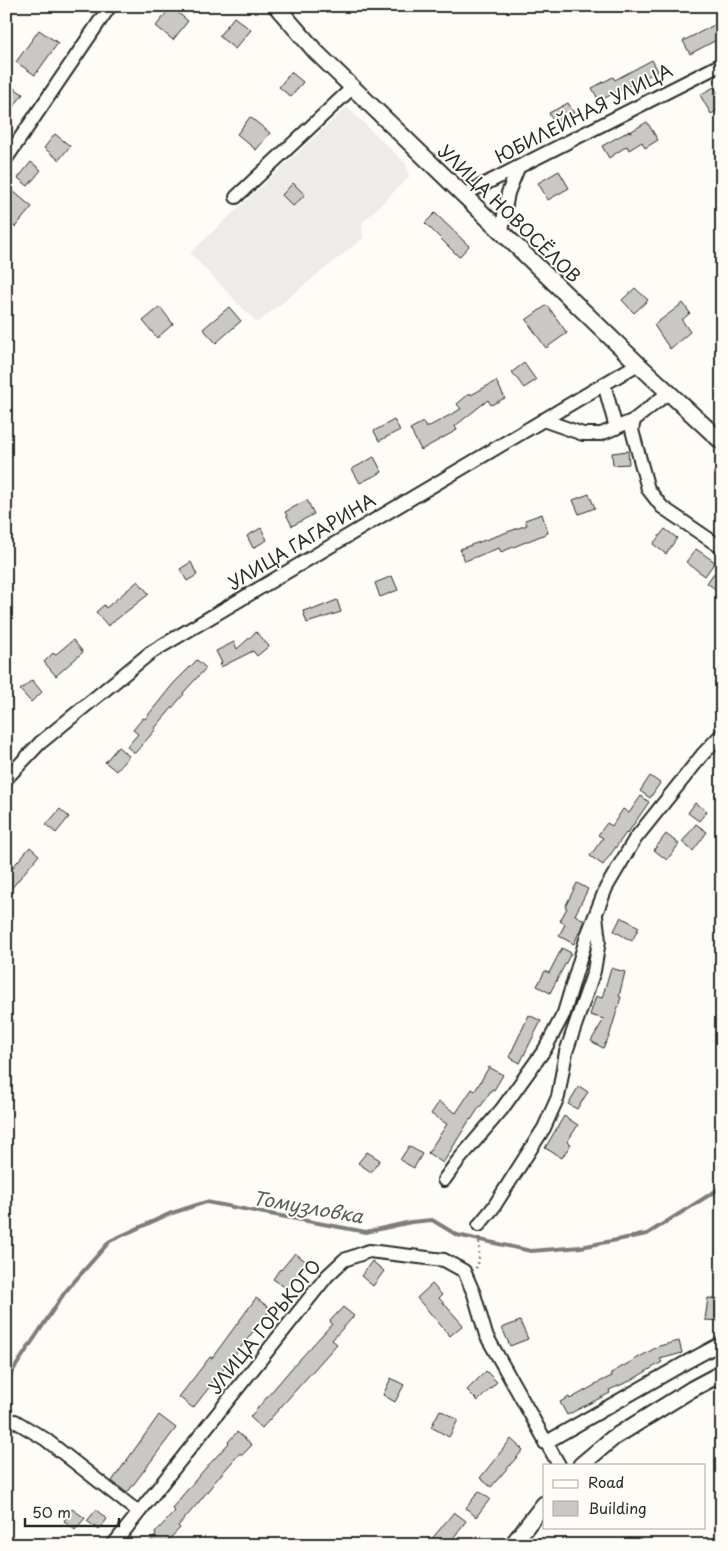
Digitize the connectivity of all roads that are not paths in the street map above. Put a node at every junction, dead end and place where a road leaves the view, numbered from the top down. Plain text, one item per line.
1 (110, 6) edge
2 (276, 6) edge
3 (722, 64) edge
4 (352, 88) junction
5 (6, 160) edge
6 (518, 168) junction
7 (463, 196) junction
8 (236, 197) dead end
9 (502, 234) junction
10 (638, 364) junction
11 (604, 384) junction
12 (668, 393) junction
13 (543, 420) junction
14 (634, 420) junction
15 (616, 428) junction
16 (722, 442) edge
17 (722, 548) edge
18 (722, 734) edge
19 (6, 779) edge
20 (596, 914) junction
21 (444, 1180) dead end
22 (479, 1225) road end
23 (722, 1343) edge
24 (722, 1373) edge
25 (15, 1421) dead end
26 (545, 1442) junction
27 (558, 1464) edge
28 (582, 1464) edge
29 (543, 1505) edge
30 (138, 1512) junction
31 (113, 1545) edge
32 (512, 1545) edge

1 - 5 street
2 - 4 main road, УЛИЦА НОВОСЁЛОВ
3 - 6 street, ЮБИЛЕЙНАЯ УЛИЦА
4 - 7 main road, УЛИЦА НОВОСЁЛОВ
4 - 8 street
6 - 7 street, ЮБИЛЕЙНАЯ УЛИЦА
6 - 9 street
7 - 9 main road, УЛИЦА НОВОСЁЛОВ
9 - 10 main road, УЛИЦА НОВОСЁЛОВ
10 - 11 street, УЛИЦА ГАГАРИНА
10 - 12 main road, УЛИЦА НОВОСЁЛОВ
11 - 13 street, УЛИЦА ГАГАРИНА
11 - 15 street
12 - 14 street
12 - 16 main road, УЛИЦА НОВОСЁЛОВ
13 - 15 street
13 - 19 street, УЛИЦА ГАГАРИНА
14 - 15 street
14 - 17 street
18 - 20 street
20 - 21 street
20 - 22 street
23 - 26 street
24 - 28 main road
25 - 30 street
26 - 27 street, УЛИЦА ГОРЬКОГО
26 - 30 street, УЛИЦА ГОРЬКОГО
29 - 32 main road
30 - 31 street, УЛИЦА ГОРЬКОГО

